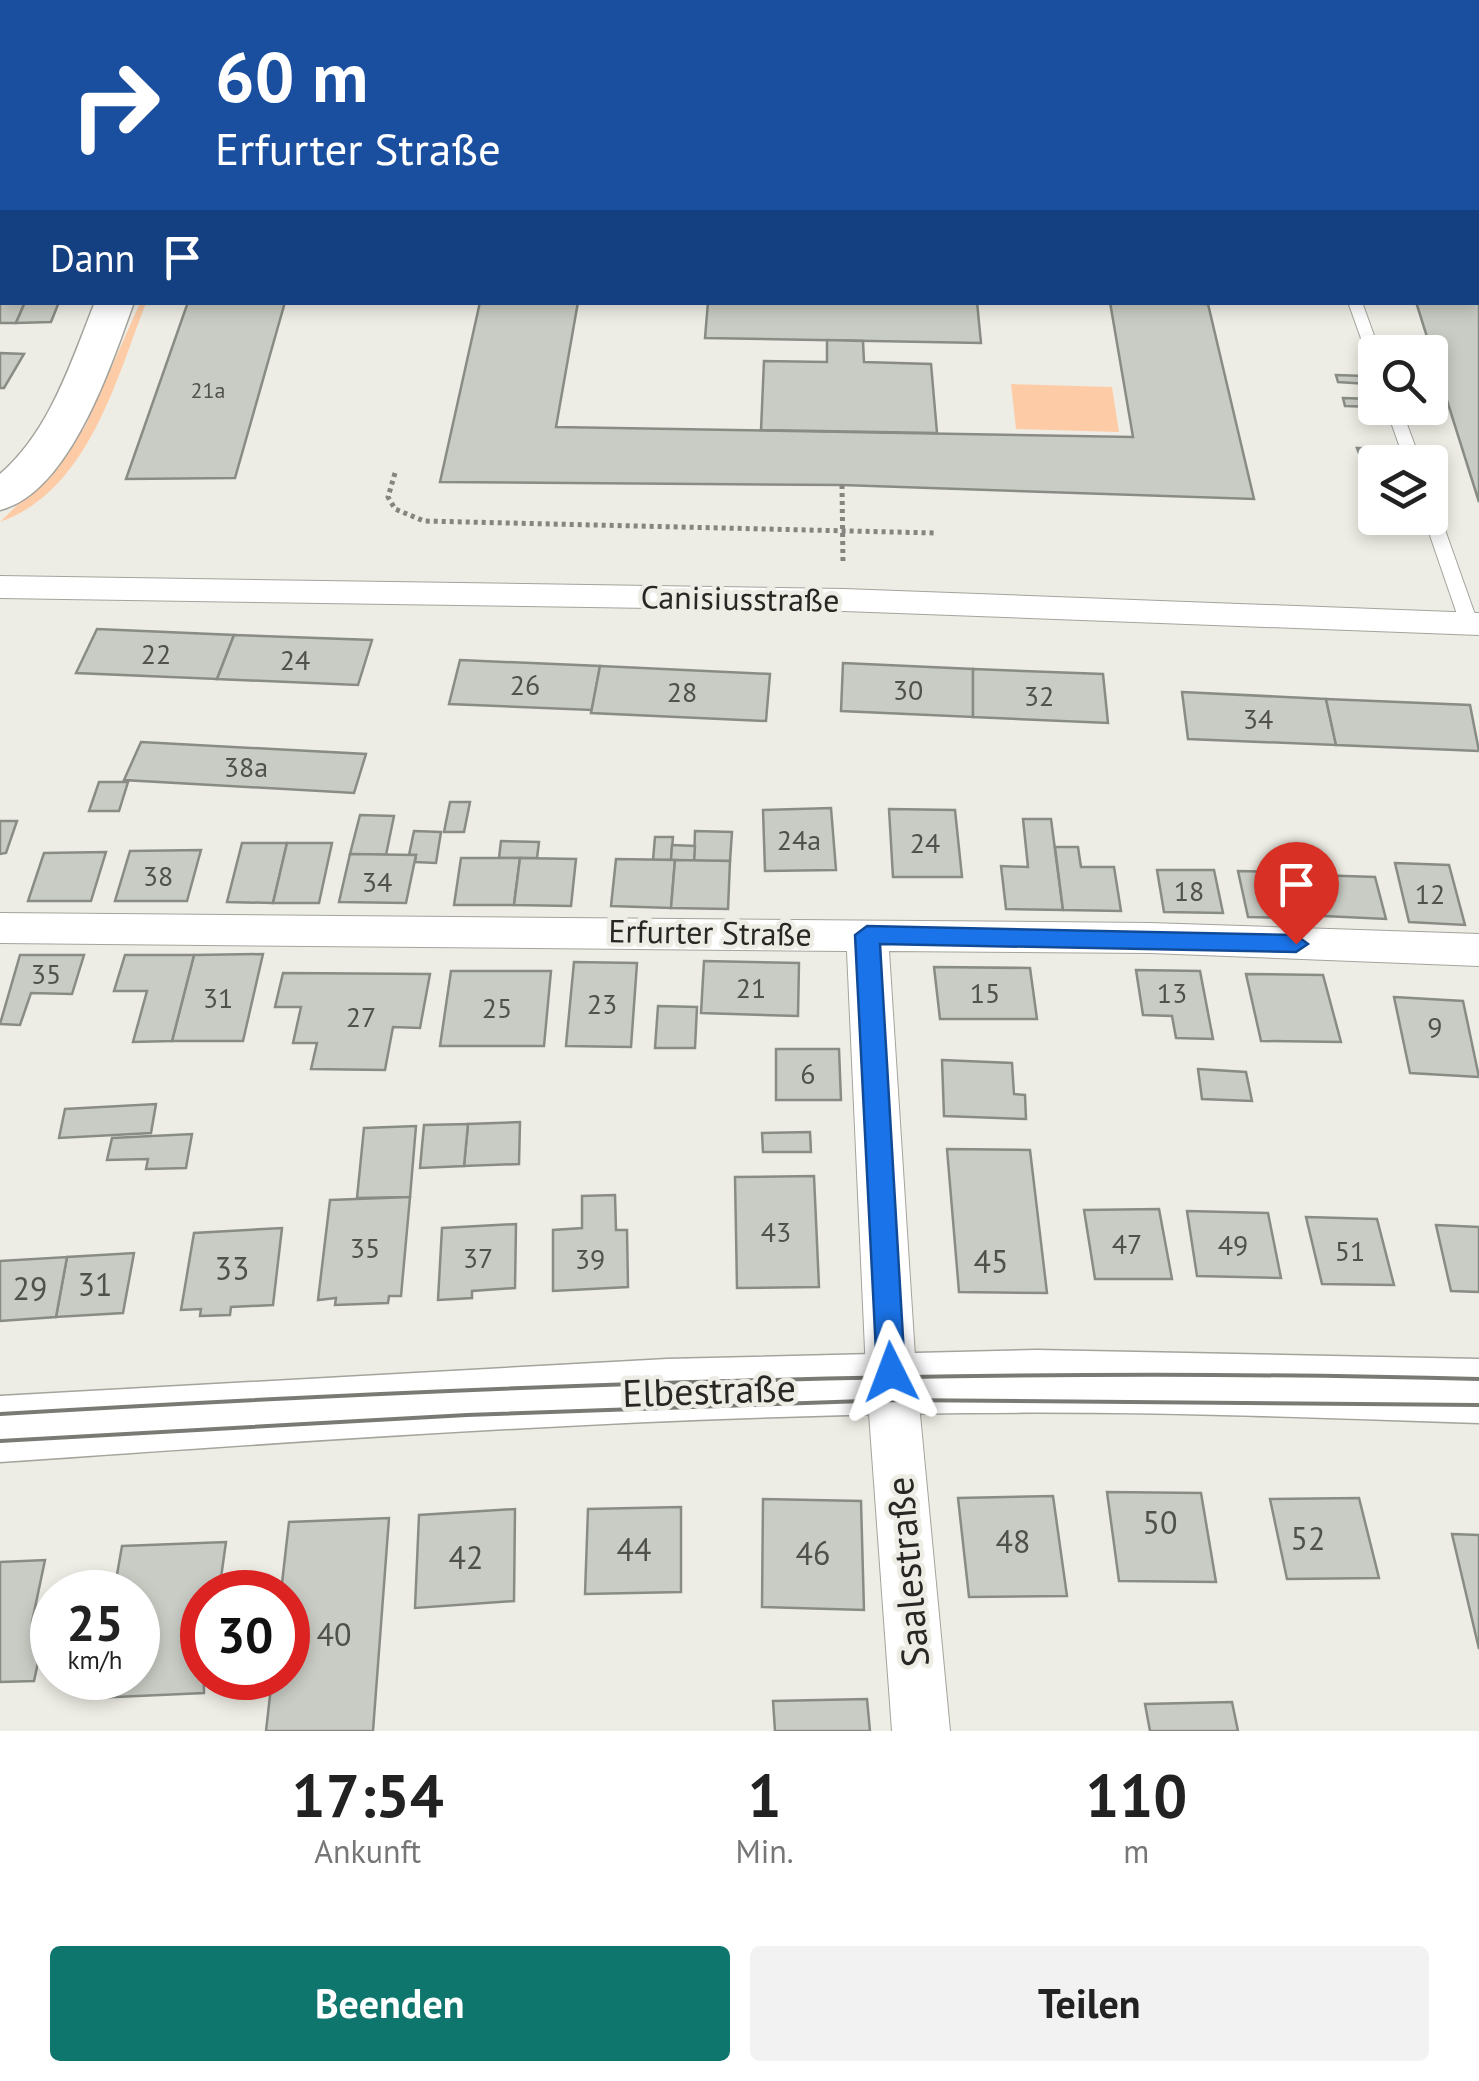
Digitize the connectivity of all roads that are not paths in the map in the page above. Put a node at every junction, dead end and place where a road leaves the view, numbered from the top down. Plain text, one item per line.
1 (114, 305) edge
2 (1356, 305) edge
3 (1367, 335) edge
4 (0, 496) edge
5 (1440, 535) edge
6 (0, 586) edge
7 (1474, 624) edge
8 (0, 928) edge
9 (867, 935) junction
10 (1479, 950) edge
11 (892, 1383) junction
12 (1479, 1391) edge
13 (0, 1429) edge
14 (921, 1731) edge

1 - 4 main road
2 - 3 lane
5 - 7 lane
6 - 7 street, Canisiusstraße
8 - 9 street, Erfurter Straße
9 - 10 street, Erfurter Straße
9 - 11 street, Saalestraße
11 - 12 main road, Elbestraße
11 - 13 main road, Elbestraße
11 - 14 street, Saalestraße

